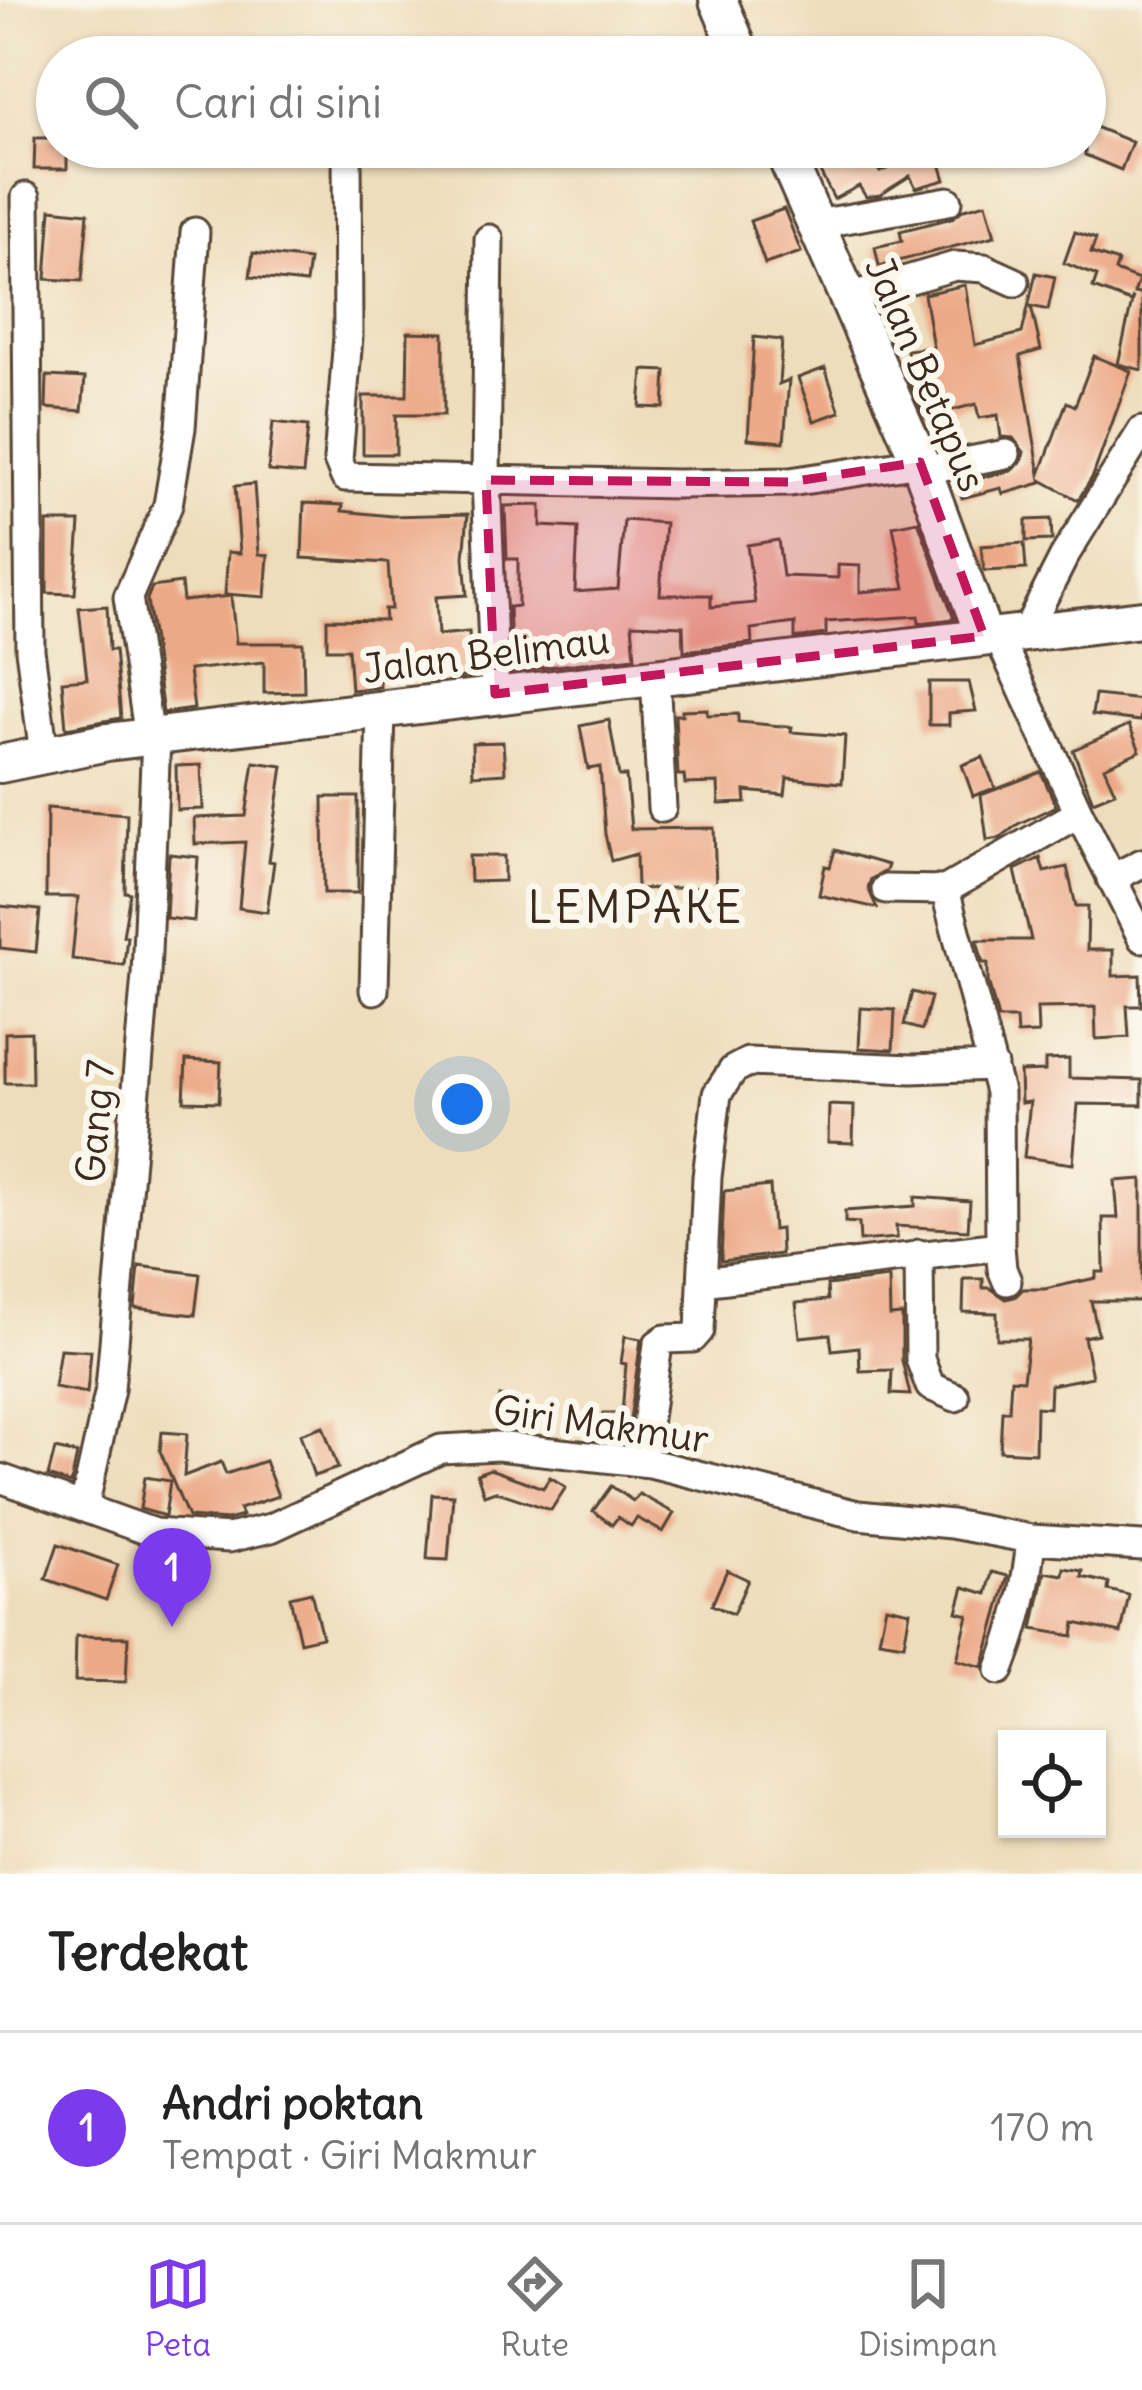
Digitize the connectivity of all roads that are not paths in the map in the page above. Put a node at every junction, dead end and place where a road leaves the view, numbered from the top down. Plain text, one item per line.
1 (718, 0) edge
2 (733, 36) edge
3 (347, 168) edge
4 (792, 168) edge
5 (26, 197) dead end
6 (948, 201) dead end
7 (817, 224) junction
8 (195, 232) dead end
9 (489, 239) dead end
10 (1015, 282) dead end
11 (849, 297) junction
12 (1142, 431) edge
13 (1006, 454) dead end
14 (922, 466) junction
15 (486, 480) junction
16 (1142, 620) edge
17 (1003, 634) junction
18 (655, 675) junction
19 (495, 694) junction
20 (381, 710) junction
21 (152, 738) junction
22 (44, 754) junction
23 (0, 764) edge
24 (662, 808) dead end
25 (1079, 813) junction
26 (1142, 863) edge
27 (1112, 879) junction
28 (886, 889) dead end
29 (945, 890) junction
30 (1142, 938) edge
31 (374, 990) dead end
32 (993, 1066) junction
33 (1000, 1246) junction
34 (919, 1254) junction
35 (1007, 1281) dead end
36 (702, 1282) junction
37 (955, 1397) dead end
38 (642, 1462) junction
39 (0, 1478) edge
40 (84, 1507) junction
41 (1031, 1539) junction
42 (1142, 1546) edge
43 (1000, 1670) dead end

1 - 2 street
3 - 15 street
4 - 7 street, Jalan Betapus
5 - 22 street
6 - 7 street
7 - 11 street, Jalan Betapus
8 - 21 street, Gang 7
9 - 15 street
10 - 11 street
11 - 14 street, Jalan Betapus
12 - 17 street
13 - 14 street
14 - 15 street
14 - 17 street, Jalan Betapus
15 - 19 street
16 - 17 street, Jalan Belimau
17 - 18 street, Jalan Belimau
17 - 25 street
18 - 19 street, Jalan Belimau
18 - 24 street
19 - 20 street, Jalan Belimau
20 - 21 street, Jalan Belimau
20 - 31 street
21 - 22 street, Jalan Belimau
21 - 40 street, Gang 7
22 - 23 street, Jalan Belimau
25 - 27 street
25 - 29 street
26 - 27 street
27 - 30 street
28 - 29 street
29 - 32 street
32 - 33 street
32 - 36 street
33 - 34 street
33 - 35 street
34 - 36 street
34 - 37 street
36 - 38 street
38 - 40 street, Giri Makmur
38 - 41 street, Giri Makmur
39 - 40 street, Giri Makmur
41 - 42 street, Giri Makmur
41 - 43 street

